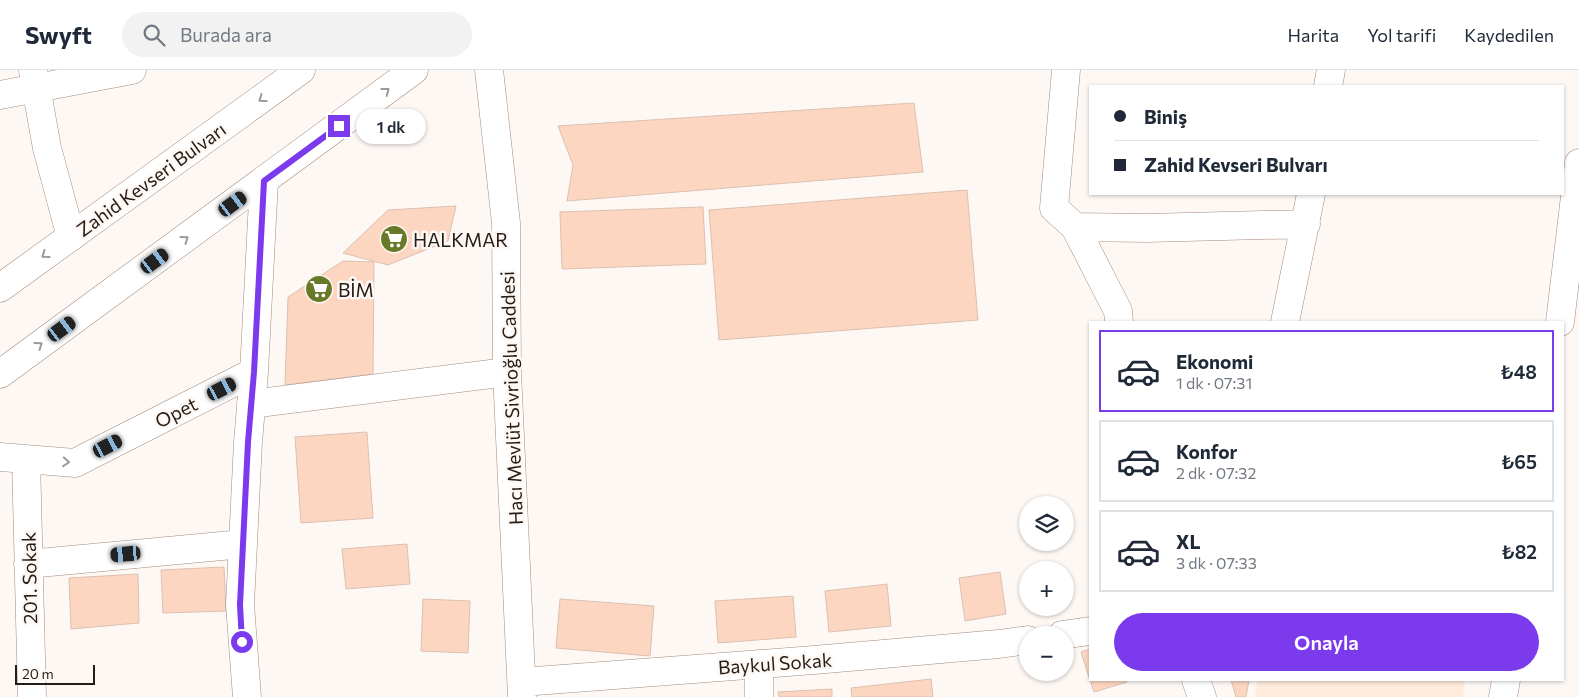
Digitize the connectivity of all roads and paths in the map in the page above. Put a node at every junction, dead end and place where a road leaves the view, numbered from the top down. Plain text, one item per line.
1 (132, 70) edge
2 (301, 70) edge
3 (414, 70) edge
4 (489, 70) edge
5 (1066, 70) edge
6 (1331, 70) edge
7 (34, 79) edge
8 (1328, 85) edge
9 (0, 95) edge
10 (1579, 163) edge
11 (264, 181) junction
12 (1311, 195) edge
13 (1306, 224) junction
14 (1075, 227) junction
15 (71, 237) junction
16 (0, 288) edge
17 (1119, 321) edge
18 (1285, 321) edge
19 (1560, 321) edge
20 (254, 372) junction
21 (507, 372) junction
22 (0, 374) edge
23 (251, 404) junction
24 (7, 459) edge
25 (243, 544) junction
26 (28, 564) junction
27 (1089, 631) edge
28 (1074, 633) edge
29 (1019, 641) edge
30 (759, 664) junction
31 (1196, 681) edge
32 (1506, 681) edge
33 (522, 689) edge
34 (32, 697) edge
35 (247, 697) edge
36 (759, 697) edge
37 (1202, 697) edge
38 (1503, 697) edge

1 - 7 street
2 -> 15 street, Zahid Kevseri Bulvarı
11 -> 3 street
4 - 21 street, Hacı Mevlüt Sivrioğlu Caddesi
5 - 14 street
6 - 8 street
7 - 9 street
7 - 15 street
10 - 19 street
11 - 20 street
22 -> 11 street
12 - 13 street
13 - 14 street
13 - 18 street
14 - 17 street
15 -> 16 street, Zahid Kevseri Bulvarı
20 - 23 street
24 -> 20 street, Opet
21 - 23 street
21 - 33 street, Hacı Mevlüt Sivrioğlu Caddesi
23 - 25 street
24 - 26 street, 201. Sokak
25 - 26 street
25 - 35 street
26 - 34 street, 201. Sokak
27 - 28 street
29 - 30 street, Baykul Sokak
30 - 33 street, Baykul Sokak
30 - 36 street
31 - 37 street
32 - 38 street

